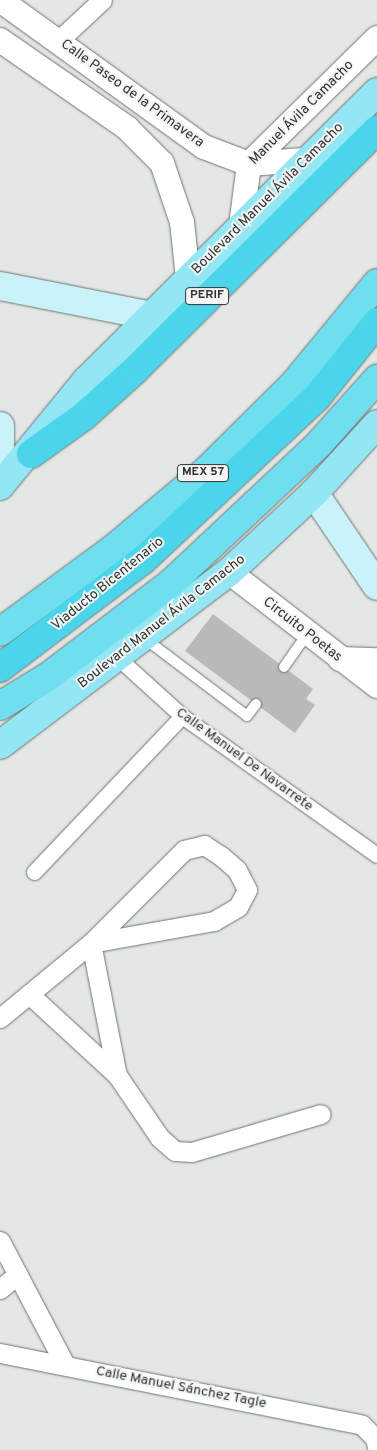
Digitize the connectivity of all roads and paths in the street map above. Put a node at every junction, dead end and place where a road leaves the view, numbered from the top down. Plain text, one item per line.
1 (0, 0) edge
2 (102, 0) edge
3 (377, 38) edge
4 (0, 40) edge
5 (58, 41) junction
6 (377, 92) edge
7 (377, 130) edge
8 (304, 160) junction
9 (249, 164) junction
10 (241, 226) junction
11 (188, 278) junction
12 (377, 283) edge
13 (0, 286) edge
14 (152, 316) junction
15 (377, 322) edge
16 (377, 379) edge
17 (0, 426) edge
18 (375, 429) edge
19 (31, 454) junction
20 (0, 478) edge
21 (0, 486) edge
22 (314, 493) junction
23 (229, 572) junction
24 (377, 586) edge
25 (0, 632) edge
26 (306, 635) junction
27 (143, 638) junction
28 (117, 657) junction
29 (339, 658) junction
30 (377, 660) edge
31 (284, 667) dead end
32 (0, 668) edge
33 (377, 686) edge
34 (256, 704) dead end
35 (0, 706) edge
36 (182, 716) junction
37 (0, 745) edge
38 (377, 855) edge
39 (34, 872) dead end
40 (91, 943) junction
41 (29, 994) junction
42 (2, 1012) edge
43 (117, 1075) junction
44 (321, 1114) dead end
45 (0, 1241) edge
46 (18, 1274) junction
47 (0, 1289) edge
48 (0, 1353) edge
49 (65, 1365) junction
50 (377, 1447) edge

1 - 5 street, Calle Paseo de la Primavera
2 - 5 street
3 - 9 street, Manuel Ávila Camacho
4 - 11 street
5 - 9 street, Calle Paseo de la Primavera
6 - 8 main road, Boulevard Manuel Ávila Camacho
7 - 19 highway, PERIF
8 - 9 street, Calle Paseo de la Primavera
8 - 10 main road, Boulevard Manuel Ávila Camacho
9 - 10 street, Manuel Ávila Camacho
10 - 11 main road, Boulevard Manuel Ávila Camacho
11 - 14 main road, Boulevard Manuel Ávila Camacho
12 - 25 highway, MEX 57
13 - 14 main road
14 - 19 main road, Boulevard Manuel Ávila Camacho
15 - 32 highway, Viaducto Bicentenario
16 - 35 highway, Boulevard Manuel Ávila Camacho
17 - 20 main road
18 - 22 main road, Boulevard Manuel Ávila Camacho
19 - 21 main road, Boulevard Manuel Ávila Camacho
22 - 23 main road, Boulevard Manuel Ávila Camacho
22 - 24 main road
23 - 26 street, Circuito Poetas
23 - 27 main road, Boulevard Manuel Ávila Camacho
26 - 29 street, Circuito Poetas
26 - 31 lane
27 - 28 main road, Boulevard Manuel Ávila Camacho
27 - 34 lane
28 - 36 street, Calle Manuel De Navarrete
28 - 37 main road, Boulevard Manuel Ávila Camacho
29 - 30 street
29 - 33 street, Circuito Poetas
36 - 38 street, Calle Manuel De Navarrete
36 - 39 street
40 - 40 street
40 - 41 street
40 - 43 street
41 - 42 street
41 - 43 street
43 - 44 street
45 - 46 street
46 - 47 street
46 - 49 street
48 - 49 street, Calle Manuel Sánchez Tagle
49 - 50 street, Calle Manuel Sánchez Tagle

